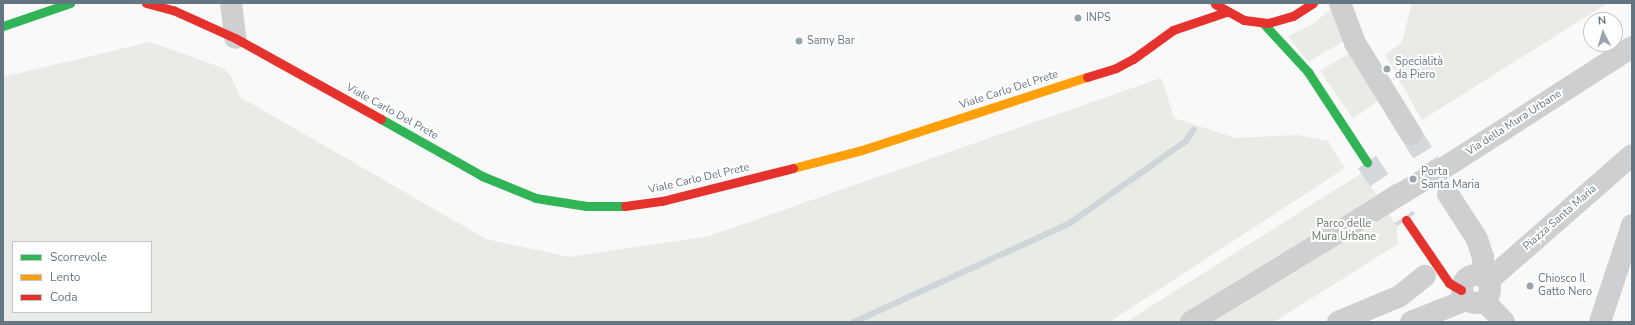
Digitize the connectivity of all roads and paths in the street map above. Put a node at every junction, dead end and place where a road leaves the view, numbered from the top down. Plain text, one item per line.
1 (70, 3) edge
2 (146, 3) edge
3 (231, 3) edge
4 (1214, 3) edge
5 (1313, 3) edge
6 (1340, 3) edge
7 (1226, 12) junction
8 (1263, 23) junction
9 (3, 26) edge
10 (235, 38) junction
11 (1632, 47) edge
12 (1411, 134) tunnel mouth
13 (1632, 155) edge
14 (1367, 162) tunnel mouth
15 (1448, 194) tunnel mouth
16 (1406, 220) tunnel mouth
17 (1632, 225) edge
18 (1425, 276) dead end
19 (1476, 290) junction
20 (1364, 317) edge
21 (1191, 322) edge
22 (1338, 322) edge
23 (1411, 322) edge
24 (1504, 322) edge
25 (1600, 322) edge

1 - 9 main road
2 - 10 main road, Viale Carlo Del Prete
3 - 10 street
4 - 7 main road
5 - 8 main road
6 - 12 street
7 - 8 main road
7 - 10 main road, Viale Carlo Del Prete
8 - 14 main road
11 - 21 street, Via della Mura Urbane
13 - 19 street, Piazza Santa Maria
15 - 19 street
16 - 19 main road
17 - 25 street
18 - 20 street
19 - 23 street, Piazza Santa Maria
19 - 24 street
20 - 22 street

